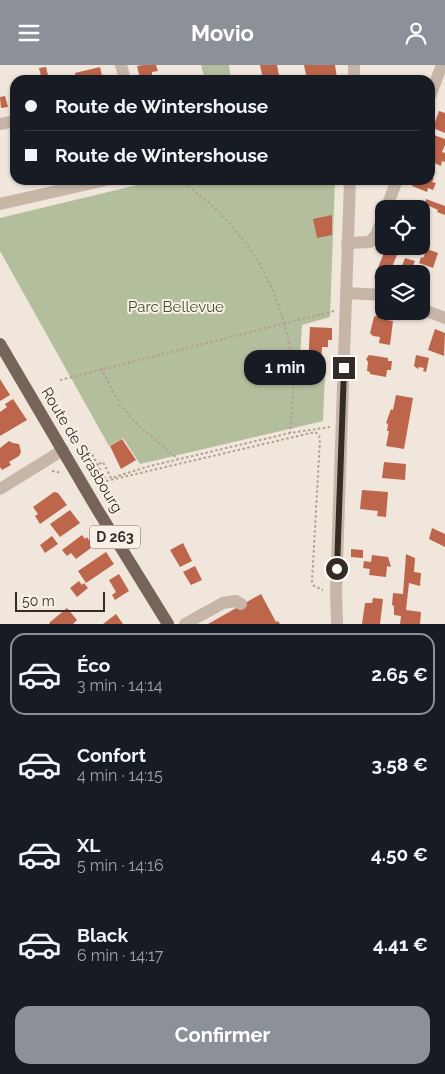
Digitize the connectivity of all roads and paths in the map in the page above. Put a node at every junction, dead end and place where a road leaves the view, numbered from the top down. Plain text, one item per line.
1 (442, 65) edge
2 (435, 83) edge
3 (84, 185) edge
4 (186, 185) edge
5 (350, 185) edge
6 (395, 185) edge
7 (389, 200) edge
8 (0, 204) edge
9 (375, 236) edge
10 (348, 243) junction
11 (346, 293) junction
12 (375, 295) edge
13 (334, 311) dead end
14 (430, 312) edge
15 (445, 318) edge
16 (284, 323) junction
17 (0, 343) edge
18 (101, 369) junction
19 (60, 380) dead end
20 (342, 425) junction
21 (290, 433) junction
22 (90, 449) dead end
23 (63, 450) junction
24 (178, 459) junction
25 (96, 461) junction
26 (88, 465) dead end
27 (97, 465) junction
28 (90, 468) dead end
29 (0, 489) edge
30 (326, 590) dead end
31 (241, 604) dead end
32 (168, 624) edge
33 (185, 624) edge
34 (337, 624) edge

1 - 2 street
3 - 8 street
4 - 16 path
5 - 10 street
6 - 7 street
9 - 10 street
10 - 11 street
11 - 12 street
11 - 20 street
13 - 16 path
14 - 15 street
16 - 18 path
16 - 21 path
17 - 23 main road, Route de Strasbourg / D 263
18 - 19 path
18 - 24 path
20 - 21 path
20 - 34 street
21 - 24 path
22 - 25 path
23 - 29 street
23 - 32 main road, Route de Strasbourg / D 263
24 - 27 path
25 - 26 path
25 - 27 path
27 - 28 path
27 - 30 path
31 - 33 street

